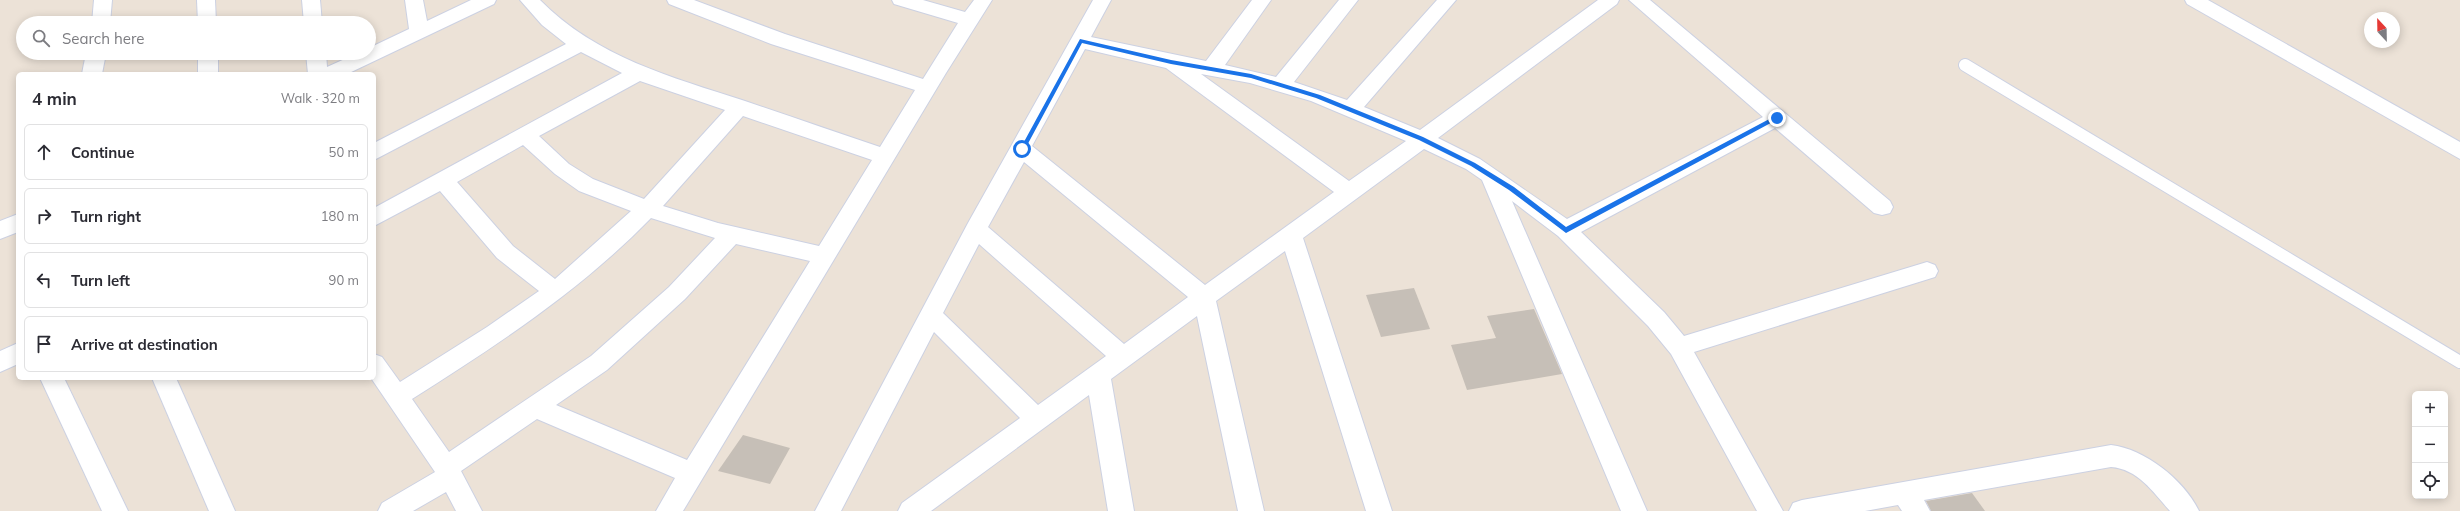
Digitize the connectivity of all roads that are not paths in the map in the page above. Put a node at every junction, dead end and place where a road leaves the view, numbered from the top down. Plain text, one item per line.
1 (102, 0) edge
2 (206, 0) edge
3 (311, 0) edge
4 (414, 0) edge
5 (487, 0) edge
6 (529, 0) edge
7 (676, 0) edge
8 (901, 0) edge
9 (983, 0) edge
10 (1102, 0) edge
11 (1262, 0) edge
12 (1349, 0) edge
13 (1447, 0) edge
14 (1610, 0) edge
15 (1638, 0) edge
16 (2194, 0) edge
17 (101, 16) edge
18 (207, 16) edge
19 (312, 16) edge
20 (970, 20) junction
21 (419, 32) junction
22 (1080, 41) junction
23 (581, 44) junction
24 (376, 52) edge
25 (95, 60) edge
26 (208, 60) edge
27 (317, 60) edge
28 (360, 60) edge
29 (1171, 62) junction
30 (1965, 65) dead end
31 (1212, 68) junction
32 (92, 72) edge
33 (208, 72) edge
34 (318, 72) edge
35 (334, 72) edge
36 (638, 73) junction
37 (1281, 84) junction
38 (927, 87) junction
39 (739, 107) junction
40 (1351, 109) junction
41 (1777, 118) junction
42 (525, 135) junction
43 (1421, 139) junction
44 (1022, 149) junction
45 (2460, 150) edge
46 (376, 151) edge
47 (885, 156) junction
48 (1490, 175) junction
49 (443, 180) junction
50 (1349, 192) junction
51 (1882, 207) dead end
52 (648, 209) junction
53 (376, 217) edge
54 (16, 223) edge
55 (976, 229) junction
56 (1566, 230) junction
57 (0, 231) edge
58 (732, 234) junction
59 (1291, 234) junction
60 (824, 256) junction
61 (1927, 271) dead end
62 (554, 291) junction
63 (1204, 297) junction
64 (931, 315) junction
65 (1679, 347) junction
66 (16, 354) edge
67 (1123, 357) junction
68 (0, 362) edge
69 (2460, 362) edge
70 (376, 367) edge
71 (1098, 375) junction
72 (53, 380) edge
73 (165, 380) edge
74 (395, 397) junction
75 (535, 406) junction
76 (1037, 420) junction
77 (448, 472) junction
78 (693, 474) junction
79 (1910, 502) edge
80 (115, 511) edge
81 (222, 511) edge
82 (391, 511) edge
83 (469, 511) edge
84 (669, 511) edge
85 (828, 511) edge
86 (910, 511) edge
87 (1121, 511) edge
88 (1251, 511) edge
89 (1380, 511) edge
90 (1634, 511) edge
91 (1770, 511) edge
92 (1802, 511) edge
93 (2186, 511) edge

1 - 17 street
2 - 18 street
3 - 19 street
4 - 21 street
5 - 21 street
6 - 23 street
7 - 38 street
8 - 20 street
9 - 20 street
10 - 22 street
11 - 31 street
12 - 37 street
13 - 40 street
14 - 43 street
15 - 41 street
16 - 45 street
20 - 38 street
21 - 24 street
22 - 29 street
22 - 44 street
23 - 36 street
23 - 46 street
25 - 32 street
26 - 33 street
27 - 34 street
28 - 35 street
29 - 31 street
29 - 50 street
30 - 69 lane
31 - 37 street
36 - 39 street
36 - 42 street
37 - 40 street
38 - 47 street
39 - 47 street
39 - 52 street
40 - 43 street
41 - 51 street
41 - 56 street
42 - 49 street
42 - 52 street
43 - 48 street
43 - 50 street
44 - 55 street
44 - 63 street
47 - 60 street
48 - 56 street
48 - 90 street
49 - 53 street
49 - 62 street
50 - 59 street
52 - 58 street
52 - 62 street
54 - 57 street
55 - 64 street
55 - 67 street
56 - 65 street
58 - 60 street
58 - 75 street
59 - 63 street
59 - 89 street
60 - 78 street
61 - 65 street
62 - 74 street
63 - 67 street
63 - 88 street
64 - 76 street
64 - 85 street
65 - 91 street
66 - 68 street
67 - 71 street
70 - 74 street
71 - 76 street
71 - 87 street
72 - 80 street
73 - 81 street
74 - 77 street
75 - 77 street
75 - 78 street
76 - 86 street
77 - 82 street
77 - 83 street
78 - 84 street
79 - 92 street
79 - 93 street

